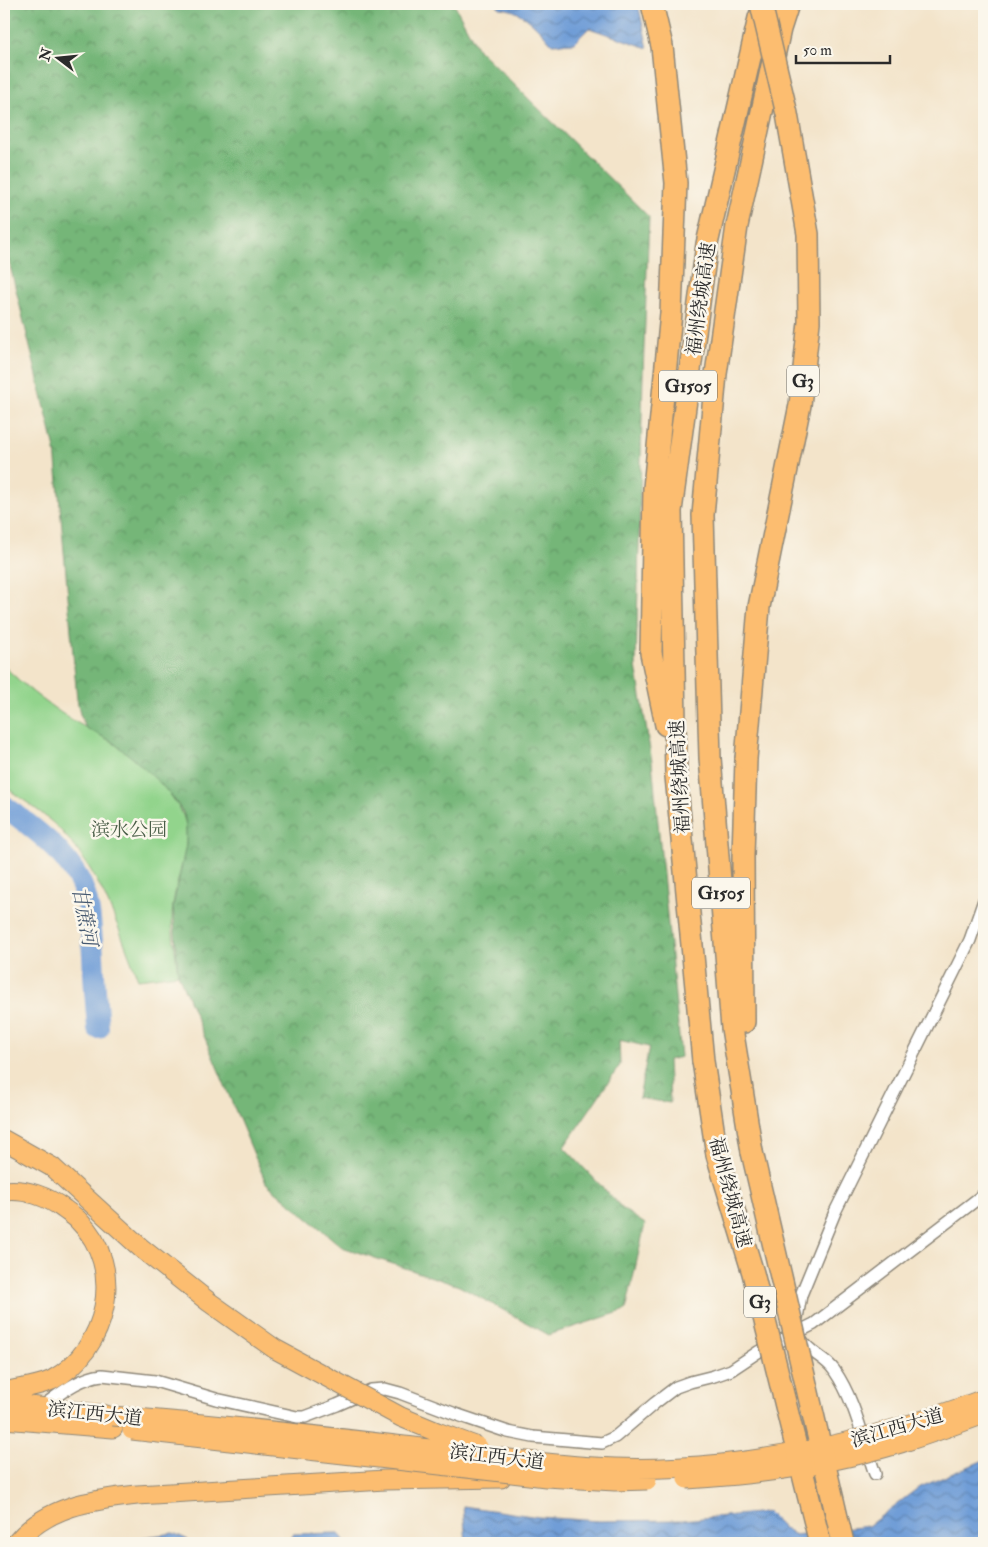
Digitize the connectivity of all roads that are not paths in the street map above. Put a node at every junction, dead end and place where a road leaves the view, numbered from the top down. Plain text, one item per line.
1 (652, 4) edge
2 (763, 4) edge
3 (788, 4) edge
4 (676, 776) junction
5 (984, 900) edge
6 (738, 1028) junction
7 (4, 1140) edge
8 (752, 1152) joint
9 (4, 1191) edge
10 (984, 1194) edge
11 (799, 1332) junction
12 (7, 1395) edge
13 (984, 1399) edge
14 (41, 1407) junction
15 (984, 1414) edge
16 (4, 1419) edge
17 (113, 1422) junction
18 (510, 1458) junction
19 (875, 1474) dead end
20 (546, 1476) junction
21 (16, 1543) edge
22 (820, 1543) edge
23 (843, 1543) edge

1 - 4 highway, G3
2 - 4 highway, 福州绕城高速 / G1505, bridge
2 - 6 highway, G3, bridge
3 - 6 highway, 福州绕城高速 / G1505, bridge
4 - 22 highway, 福州绕城高速 / G3, bridge
5 - 11 street
6 - 8 highway, 福州绕城高速 / G1505
7 - 18 main road, bridge
8 - 23 highway, 福州绕城高速 / G3, bridge
9 - 12 main road
10 - 11 street
11 - 14 street
11 - 19 street
12 - 14 main road, 滨江西大道
13 - 18 main road, 滨江西大道, bridge
14 - 17 main road, 滨江西大道
15 - 20 main road, 滨江西大道, bridge
16 - 17 main road, 滨江西大道
17 - 18 main road, 滨江西大道, bridge
17 - 20 main road, 滨江西大道, bridge
20 - 21 main road, bridge

